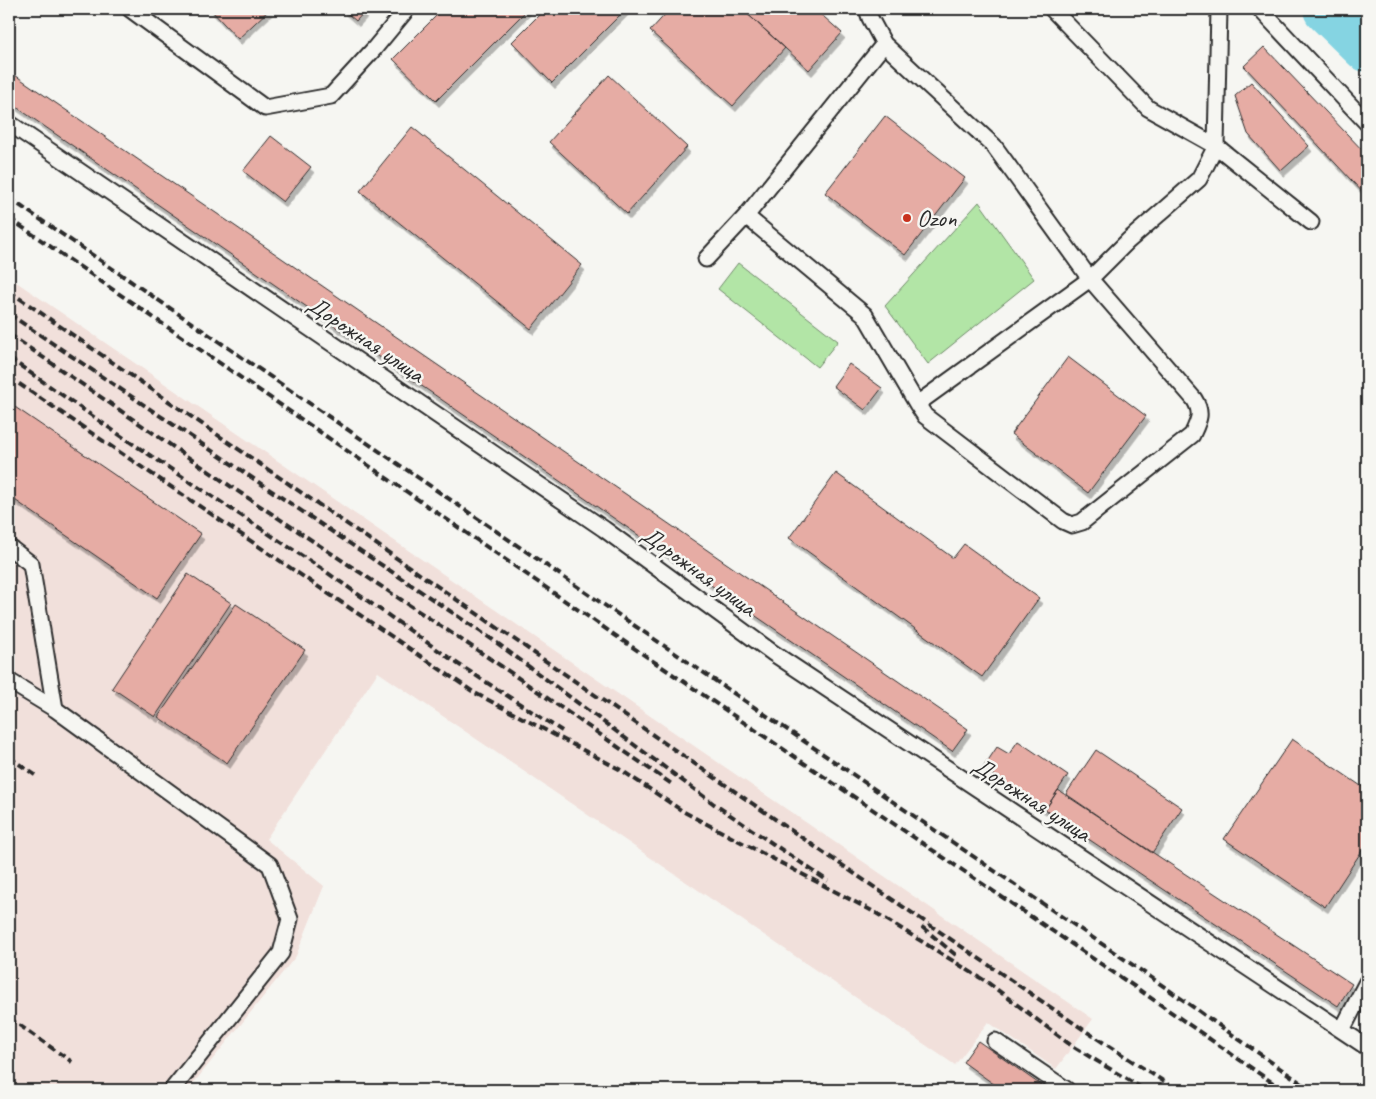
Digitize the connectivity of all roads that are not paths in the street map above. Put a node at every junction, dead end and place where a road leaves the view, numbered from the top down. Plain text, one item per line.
1 (130, 9) edge
2 (407, 9) edge
3 (867, 9) edge
4 (1052, 9) edge
5 (1219, 9) edge
6 (1260, 9) edge
7 (884, 44) junction
8 (9, 123) edge
9 (1367, 123) edge
10 (1216, 146) junction
11 (746, 216) junction
12 (1311, 222) dead end
13 (706, 259) dead end
14 (1090, 278) junction
15 (917, 404) junction
16 (9, 548) edge
17 (9, 681) edge
18 (54, 708) junction
19 (1367, 982) edge
20 (1342, 1030) junction
21 (995, 1041) dead end
22 (1367, 1047) edge
23 (172, 1090) edge
24 (1067, 1090) edge

1 - 2 lane
3 - 7 lane
4 - 10 lane
5 - 10 lane
6 - 9 lane
7 - 11 lane
7 - 14 lane
8 - 20 lane, Дорожная улица
10 - 12 lane
10 - 14 lane
11 - 13 lane
11 - 15 lane
14 - 15 lane
14 - 15 lane
16 - 18 lane
17 - 18 lane
18 - 23 lane
19 - 20 lane
20 - 22 lane, Дорожная улица
21 - 24 lane

